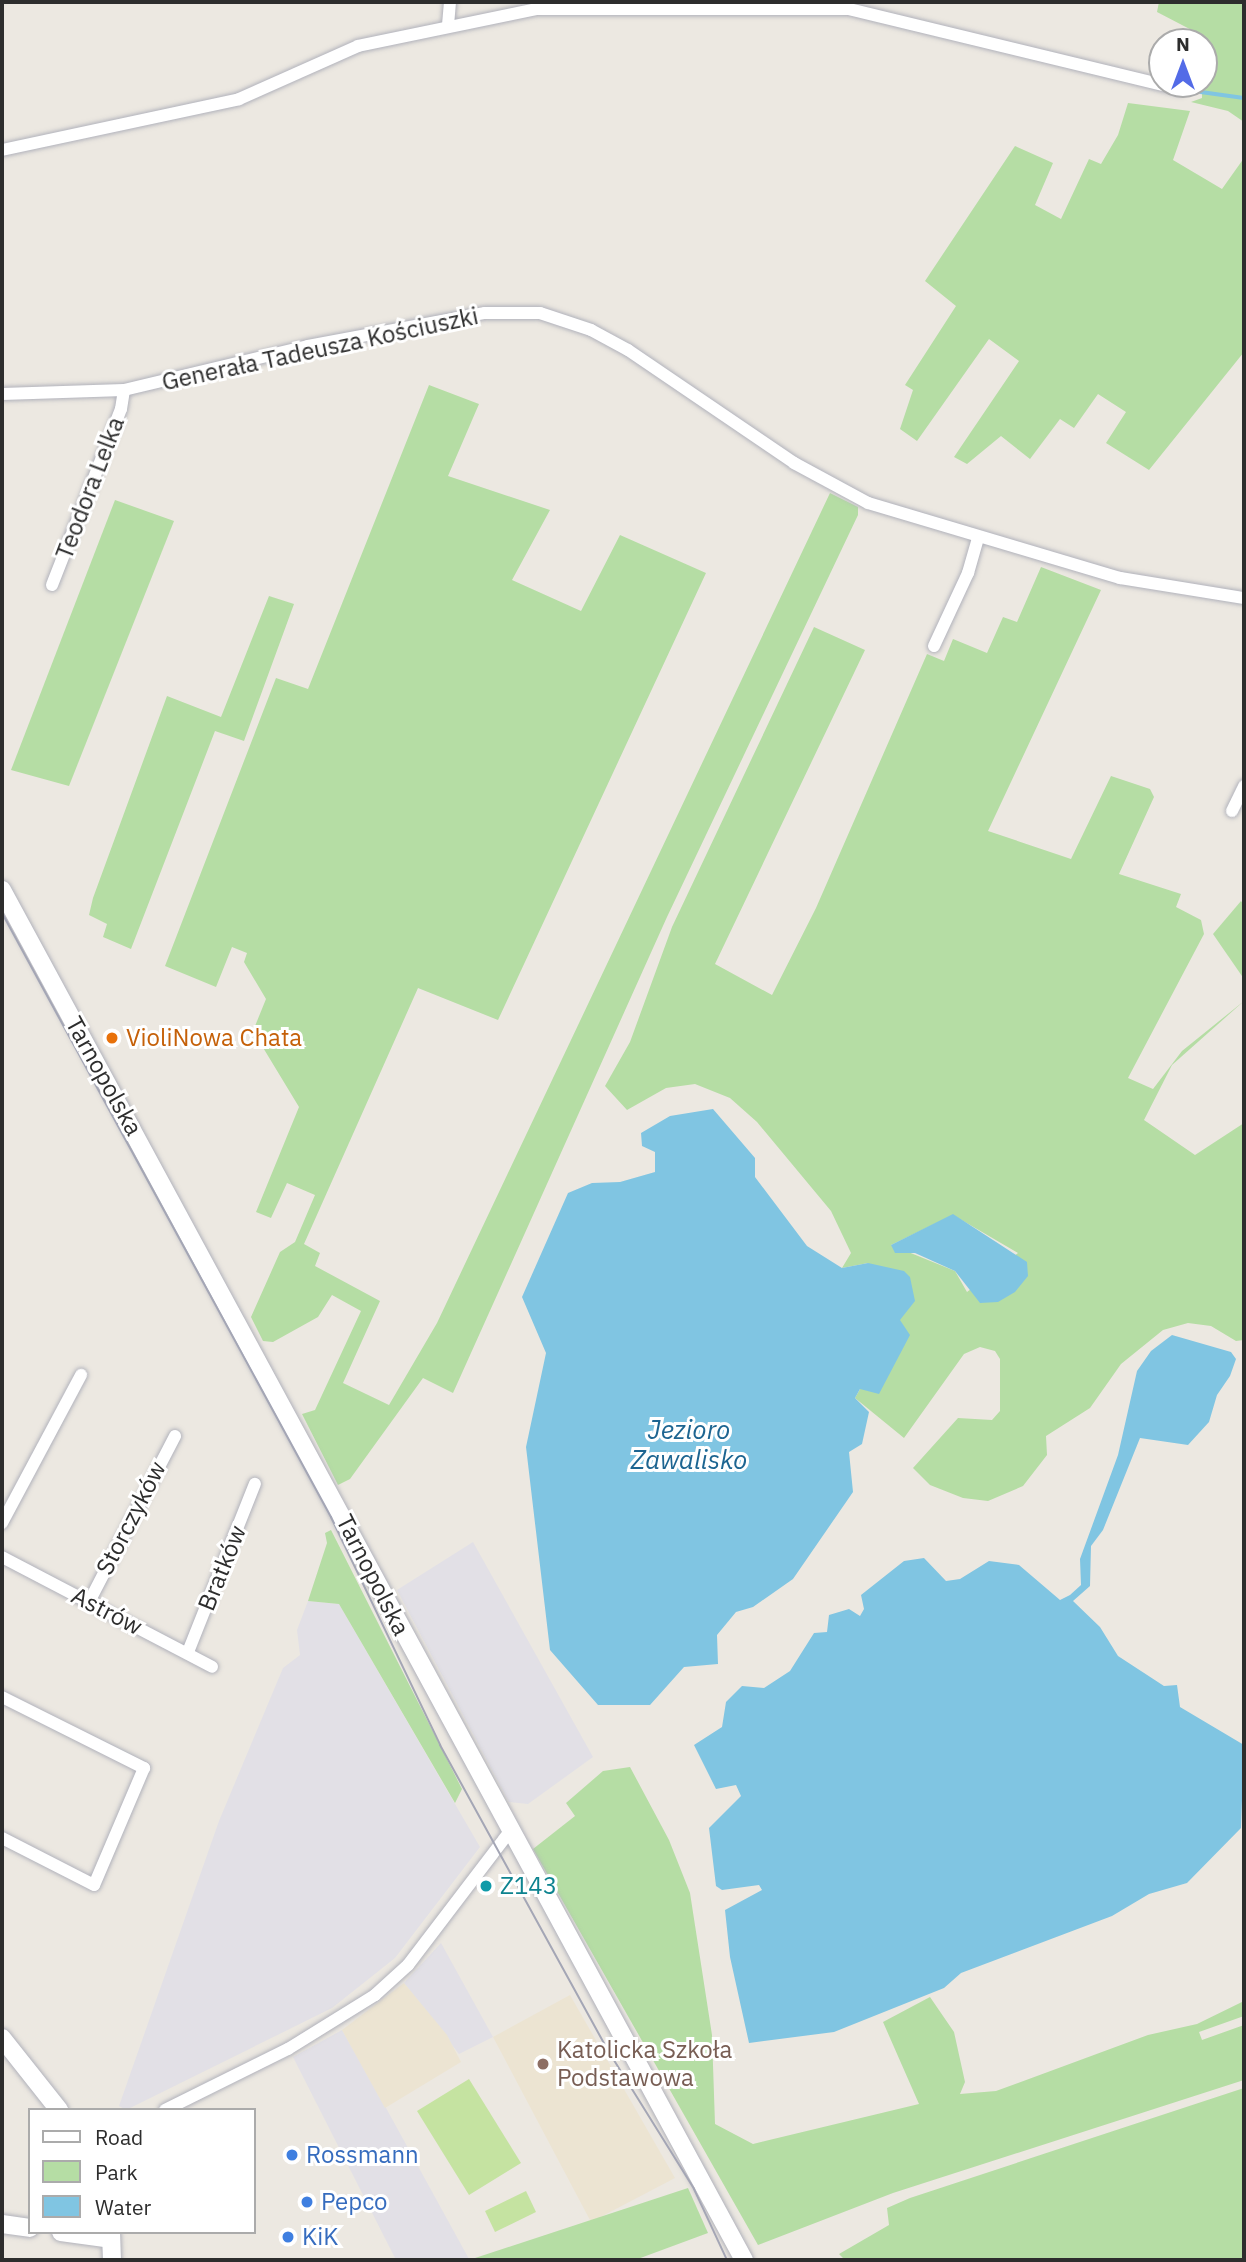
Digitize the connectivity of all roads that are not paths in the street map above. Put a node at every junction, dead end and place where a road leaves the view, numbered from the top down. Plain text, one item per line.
1 (450, 2) edge
2 (448, 25) junction
3 (1148, 81) edge
4 (2, 150) edge
5 (124, 390) junction
6 (2, 394) edge
7 (978, 538) junction
8 (52, 585) dead end
9 (1244, 598) edge
10 (934, 646) dead end
11 (1244, 786) edge
12 (1232, 811) dead end
13 (2, 890) edge
14 (80, 1375) dead end
15 (175, 1436) dead end
16 (255, 1484) dead end
17 (2, 1523) edge
18 (2, 1557) edge
19 (89, 1602) junction
20 (188, 1652) junction
21 (212, 1667) dead end
22 (2, 1697) edge
23 (511, 1830) junction
24 (2, 1838) edge
25 (2, 2038) edge
26 (58, 2108) edge
27 (169, 2108) edge
28 (2, 2224) edge
29 (28, 2228) edge
30 (86, 2234) edge
31 (111, 2236) edge
32 (111, 2260) edge
33 (744, 2260) edge

1 - 2 street
2 - 3 street
2 - 4 street
5 - 6 street, Generała Tadeusza Kościuszki
5 - 7 street, Generała Tadeusza Kościuszki
5 - 8 street, Teodora Lelka
7 - 9 street, Generała Tadeusza Kościuszki
7 - 10 street
11 - 12 street
13 - 23 main road, Tarnopolska
14 - 17 street
15 - 19 street, Storczyków
16 - 20 street, Bratków
18 - 19 street, Astrów
19 - 20 street, Astrów
20 - 21 street, Astrów
22 - 24 street
23 - 27 street
23 - 33 main road, Tarnopolska
25 - 26 main road
28 - 29 main road
30 - 31 main road
31 - 32 main road

